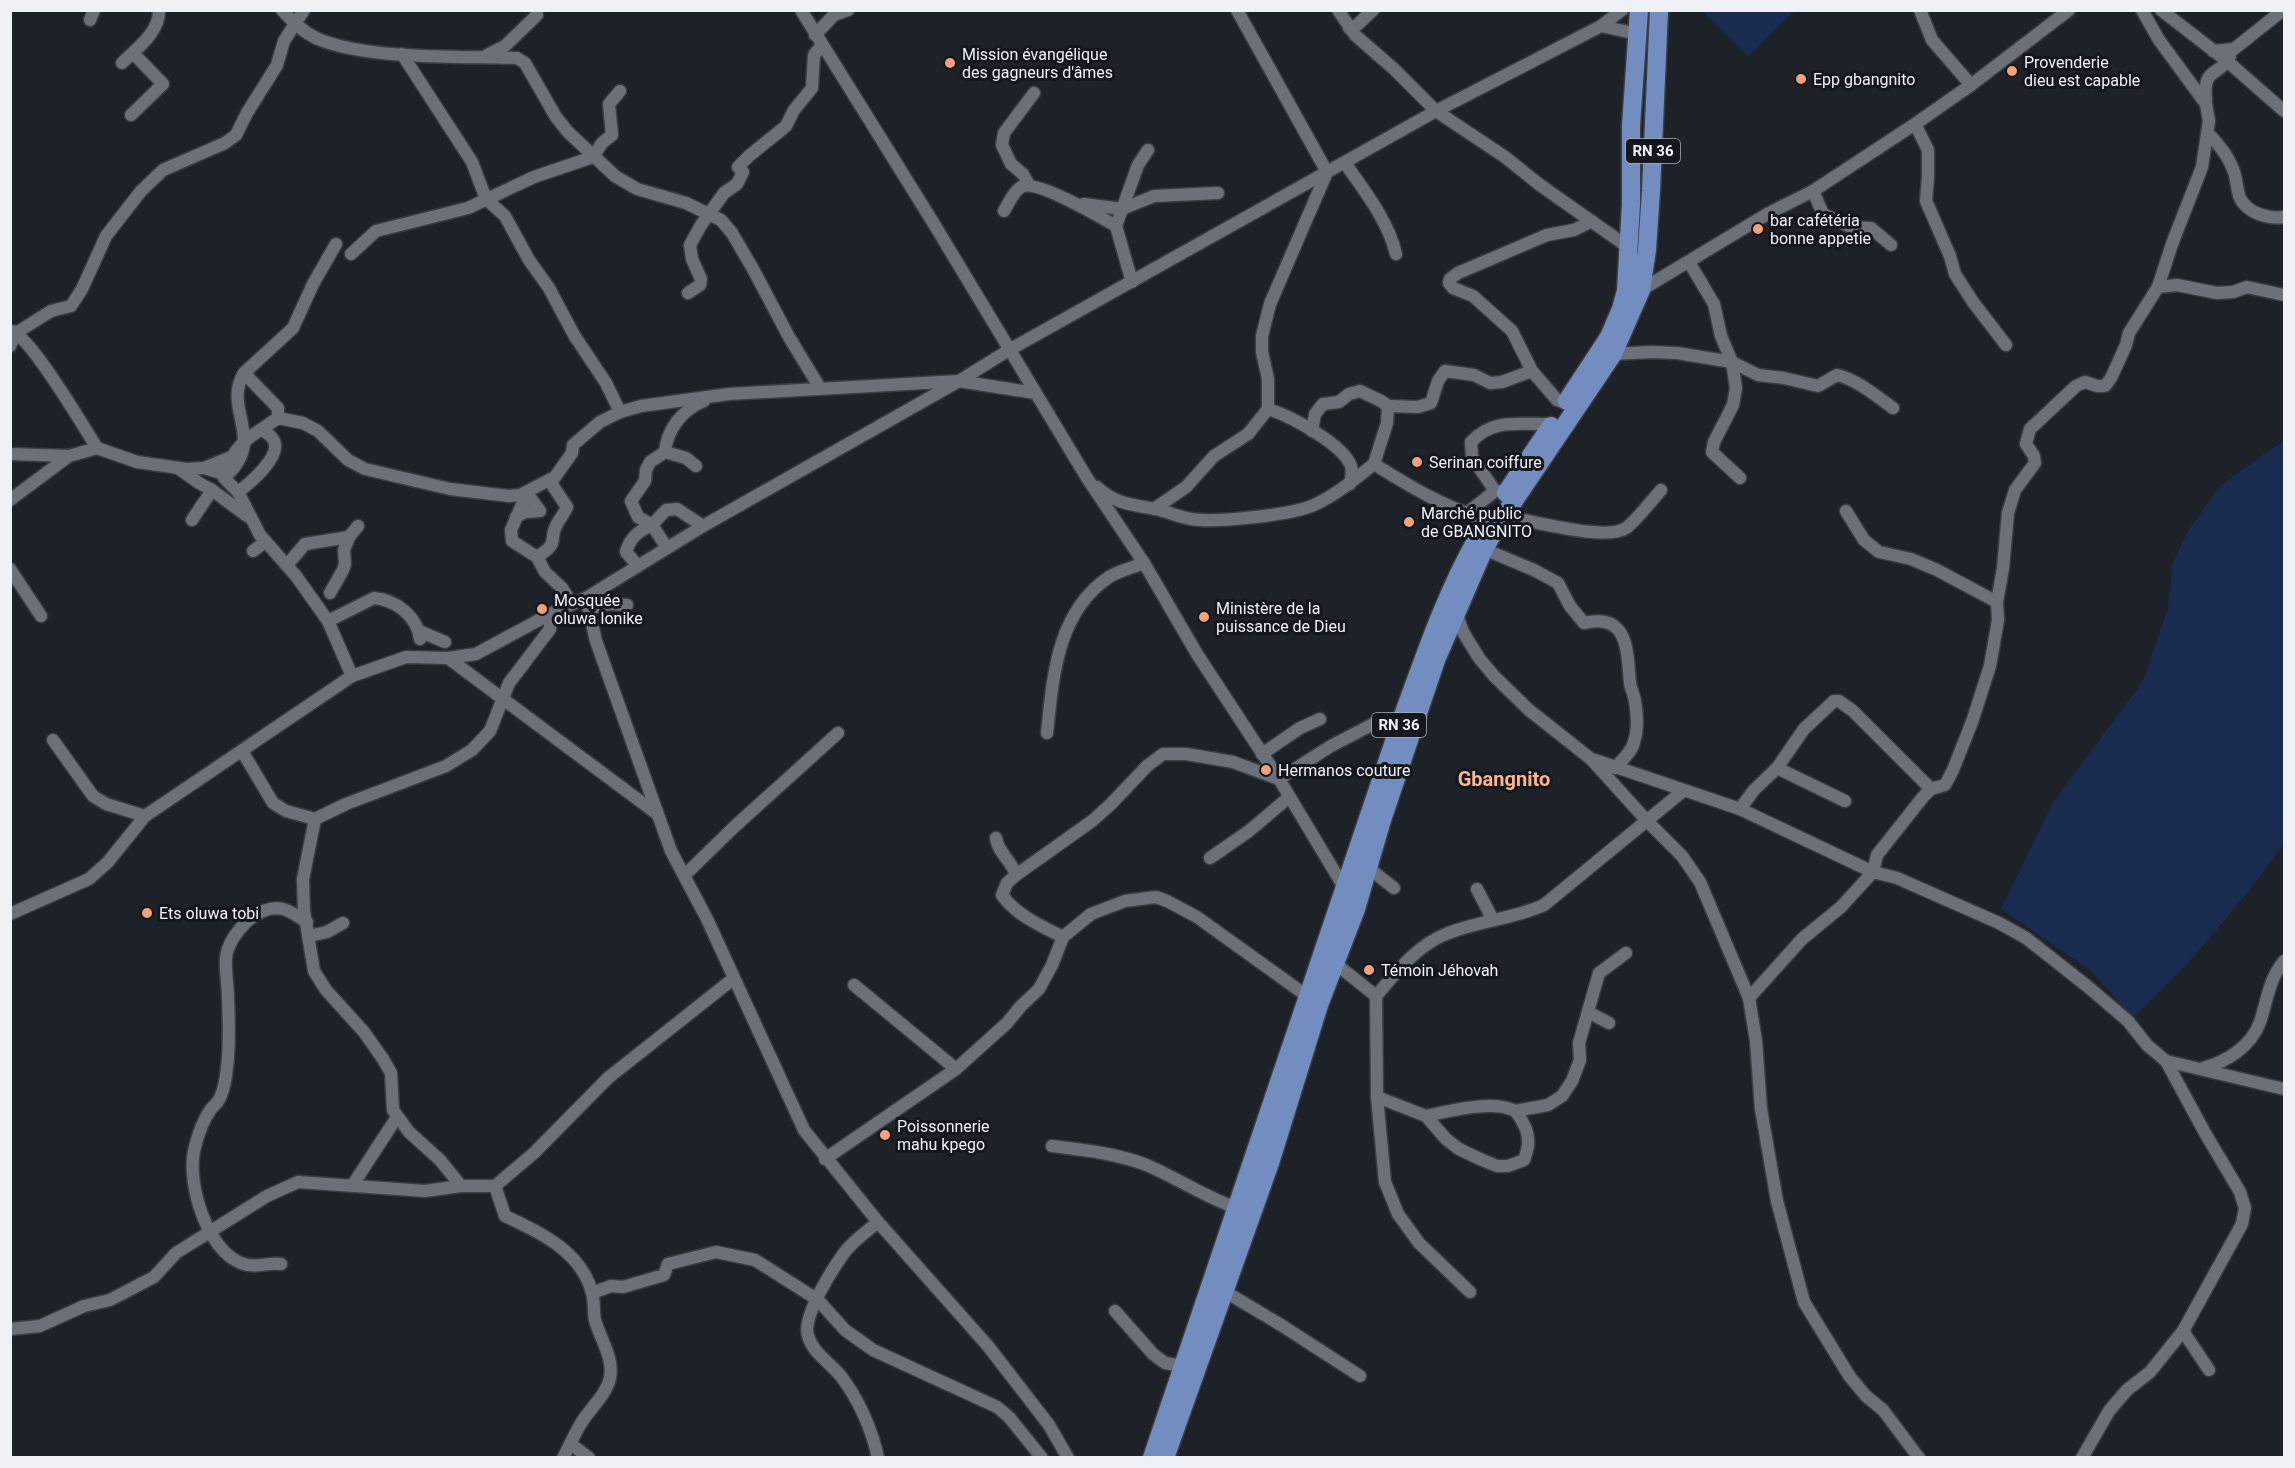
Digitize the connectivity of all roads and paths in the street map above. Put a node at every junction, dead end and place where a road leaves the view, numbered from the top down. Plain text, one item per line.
1 (159, 10) edge
2 (282, 10) edge
3 (304, 10) edge
4 (801, 10) edge
5 (848, 10) edge
6 (1237, 10) edge
7 (1338, 10) edge
8 (1373, 10) edge
9 (1622, 10) edge
10 (1639, 10) edge
11 (1659, 10) edge
12 (1920, 10) edge
13 (2068, 10) edge
14 (2142, 10) edge
15 (2162, 10) edge
16 (2283, 10) edge
17 (537, 15) dead end
18 (295, 25) junction
19 (1601, 26) junction
20 (1349, 28) junction
21 (1638, 34) junction
22 (818, 40) junction
23 (133, 52) junction
24 (402, 54) junction
25 (2229, 56) junction
26 (483, 57) junction
27 (122, 63) dead end
28 (1971, 85) junction
29 (620, 91) dead end
30 (1035, 93) dead end
31 (2206, 104) junction
32 (1436, 111) junction
33 (2284, 111) edge
34 (131, 115) dead end
35 (1915, 124) junction
36 (2208, 133) junction
37 (1149, 150) dead end
38 (593, 157) junction
39 (1345, 163) junction
40 (1327, 172) junction
41 (1029, 185) junction
42 (1813, 191) junction
43 (1218, 193) dead end
44 (486, 199) junction
45 (1075, 202) junction
46 (1122, 209) junction
47 (1004, 211) dead end
48 (708, 214) junction
49 (2284, 217) edge
50 (1592, 221) junction
51 (1116, 226) junction
52 (336, 244) dead end
53 (1891, 245) dead end
54 (1628, 247) junction
55 (351, 254) dead end
56 (1396, 254) dead end
57 (1689, 262) junction
58 (1132, 282) junction
59 (2158, 287) junction
60 (1641, 290) junction
61 (688, 293) dead end
62 (2284, 295) edge
63 (13, 332) edge
64 (2006, 345) dead end
65 (10, 346) edge
66 (1009, 350) junction
67 (1613, 354) junction
68 (1732, 362) junction
69 (1532, 371) junction
70 (244, 373) junction
71 (959, 381) junction
72 (820, 388) junction
73 (1035, 393) junction
74 (729, 394) junction
75 (663, 403) junction
76 (1566, 403) junction
77 (1388, 406) junction
78 (688, 408) junction
79 (1893, 408) dead end
80 (1268, 409) junction
81 (620, 412) junction
82 (278, 418) junction
83 (1552, 424) junction
84 (262, 429) junction
85 (1312, 430) junction
86 (244, 439) junction
87 (97, 448) junction
88 (665, 452) junction
89 (10, 454) edge
90 (69, 456) junction
91 (231, 457) junction
92 (1374, 464) junction
93 (696, 466) dead end
94 (177, 468) junction
95 (204, 468) junction
96 (224, 476) junction
97 (1087, 478) junction
98 (1740, 478) dead end
99 (549, 480) junction
100 (1350, 484) junction
101 (212, 490) junction
102 (1661, 490) dead end
103 (1501, 491) junction
104 (238, 492) junction
105 (526, 493) junction
106 (10, 500) edge
107 (1154, 509) junction
108 (1846, 512) dead end
109 (1466, 514) junction
110 (248, 516) junction
111 (516, 517) junction
112 (192, 520) dead end
113 (1493, 522) junction
114 (652, 525) junction
115 (358, 526) dead end
116 (703, 526) junction
117 (349, 537) junction
118 (265, 542) junction
119 (668, 548) junction
120 (1484, 549) junction
121 (253, 552) dead end
122 (537, 557) junction
123 (1144, 563) junction
124 (287, 565) junction
125 (638, 566) junction
126 (10, 569) edge
127 (330, 593) dead end
128 (1997, 602) junction
129 (572, 603) junction
130 (588, 604) junction
131 (627, 605) dead end
132 (1456, 612) junction
133 (550, 614) junction
134 (41, 616) dead end
135 (328, 621) junction
136 (445, 642) dead end
137 (448, 658) junction
138 (352, 676) junction
139 (503, 700) junction
140 (1320, 719) dead end
141 (1401, 721) junction
142 (838, 733) dead end
143 (1047, 733) dead end
144 (52, 741) dead end
145 (242, 751) junction
146 (1262, 754) junction
147 (1592, 759) junction
148 (1615, 768) junction
149 (1777, 768) junction
150 (1279, 779) junction
151 (1931, 789) junction
152 (1683, 791) junction
153 (1288, 798) junction
154 (1845, 801) dead end
155 (1740, 809) junction
156 (657, 813) junction
157 (145, 816) junction
158 (315, 819) junction
159 (1648, 822) junction
160 (996, 838) dead end
161 (1210, 858) dead end
162 (1351, 868) junction
163 (1874, 872) junction
164 (1016, 874) junction
165 (685, 875) junction
166 (1394, 888) dead end
167 (1477, 889) dead end
168 (10, 914) edge
169 (1493, 921) junction
170 (307, 922) junction
171 (343, 923) dead end
172 (309, 936) junction
173 (1063, 937) junction
174 (1626, 953) dead end
175 (2284, 961) edge
176 (1336, 964) junction
177 (733, 979) junction
178 (854, 985) dead end
179 (1307, 996) junction
180 (1376, 996) junction
181 (1749, 998) junction
182 (1588, 1012) junction
183 (1609, 1023) dead end
184 (2166, 1060) junction
185 (956, 1069) junction
186 (2202, 1069) junction
187 (2284, 1089) edge
188 (1377, 1097) junction
189 (1515, 1111) junction
190 (1426, 1116) junction
191 (397, 1117) junction
192 (1052, 1146) dead end
193 (825, 1159) junction
194 (352, 1186) junction
195 (461, 1186) junction
196 (495, 1186) junction
197 (1237, 1208) junction
198 (878, 1222) junction
199 (210, 1232) junction
200 (281, 1264) dead end
201 (1224, 1291) junction
202 (1470, 1292) dead end
203 (592, 1293) junction
204 (818, 1300) junction
205 (1115, 1311) dead end
206 (10, 1329) edge
207 (2183, 1331) junction
208 (1182, 1366) junction
209 (2209, 1370) dead end
210 (1359, 1377) dead end
211 (571, 1444) junction
212 (563, 1458) edge
213 (589, 1458) edge
214 (878, 1458) edge
215 (1042, 1458) edge
216 (1068, 1458) edge
217 (1152, 1458) edge
218 (1165, 1458) edge
219 (1919, 1458) edge
220 (2082, 1458) edge

1 - 23 street
2 - 18 street
3 - 18 street
4 - 22 street
5 - 22 street
6 - 40 street
7 - 20 street
8 - 20 street
9 - 19 street
10 - 21 main road, RN 36
11 - 60 main road, RN 36
12 - 28 street
13 - 28 street
14 - 31 street
15 - 25 street
16 - 25 street
17 - 26 street
18 - 24 street
18 - 63 street
19 - 21 street
19 - 32 street
20 - 32 street
21 - 54 main road, RN 36
22 - 48 street
22 - 66 street
23 - 27 street
23 - 34 street
24 - 26 street
24 - 44 street
25 - 31 street
25 - 33 street
26 - 38 street
28 - 35 street
29 - 38 street
30 - 41 street
31 - 36 street
32 - 39 street
32 - 50 street
35 - 42 street
35 - 64 street
36 - 49 street
36 - 59 street
37 - 46 street
38 - 44 street
38 - 48 street
39 - 40 street
39 - 56 street
40 - 58 street
40 - 80 street
41 - 45 street
41 - 47 street
42 - 53 street
42 - 57 street
43 - 46 street
44 - 55 street
44 - 81 street
45 - 46 street
45 - 51 street
46 - 51 street
48 - 61 street
48 - 72 street
50 - 54 street
50 - 69 street
51 - 58 street
52 - 70 street
54 - 76 main road, RN 36
57 - 60 street
57 - 68 street
58 - 66 street
59 - 62 street
59 - 128 street
60 - 67 main road, RN 36
63 - 65 street
63 - 87 street
66 - 71 street
66 - 73 street
67 - 68 street
67 - 113 main road, RN 36
68 - 79 street
68 - 98 street
69 - 76 street
69 - 77 street
70 - 82 street
70 - 86 street
71 - 72 street
71 - 73 street
71 - 116 street
72 - 74 street
73 - 97 street
74 - 75 street
74 - 78 street
75 - 78 street
75 - 81 street
76 - 83 main road, RN 36
77 - 85 street
77 - 92 street
78 - 88 street
80 - 85 street
80 - 107 street
81 - 99 street
82 - 84 street
82 - 105 street
83 - 103 main road, RN 36
83 - 103 street
84 - 86 street
84 - 104 street
85 - 100 street
86 - 91 street
86 - 96 street
87 - 90 street
87 - 94 street
88 - 93 street
88 - 114 street
89 - 90 street
90 - 106 street
91 - 95 street
91 - 96 street
92 - 100 street
92 - 109 street
94 - 95 street
94 - 101 street
95 - 96 street
96 - 104 street
97 - 107 street
97 - 123 street
99 - 105 street
99 - 122 street
100 - 107 street
101 - 110 street
101 - 112 street
102 - 113 street
103 - 109 street
103 - 113 main road, RN 36
104 - 110 street
105 - 111 street
105 - 111 street
108 - 128 street
109 - 113 street
110 - 118 street
111 - 122 street
113 - 120 main road, RN 36
113 - 141 main road, RN 36
114 - 116 street
114 - 119 street
114 - 125 street
115 - 117 street
116 - 119 street
117 - 124 street
117 - 127 street
118 - 121 street
118 - 124 street
119 - 125 street
120 - 132 main road, RN 36
120 - 148 street
122 - 129 street
123 - 143 street
123 - 146 street
124 - 135 street
125 - 130 street
126 - 134 street
128 - 151 street
129 - 130 street
129 - 133 street
130 - 131 street
130 - 156 street
132 - 147 street
132 - 162 main road, RN 36
133 - 137 street
133 - 139 street
135 - 136 street
135 - 138 street
137 - 138 street
137 - 139 street
138 - 145 street
139 - 156 street
139 - 158 street
140 - 146 street
141 - 150 street
141 - 162 main road, RN 36
142 - 165 street
144 - 157 street
145 - 157 street
145 - 158 street
146 - 150 street
147 - 148 street
147 - 159 street
148 - 152 street
149 - 151 street
149 - 154 street
149 - 155 street
150 - 153 street
150 - 164 street
151 - 163 street
152 - 155 street
152 - 159 street
153 - 161 street
153 - 162 street
155 - 163 street
156 - 165 street
157 - 168 street
158 - 170 street
159 - 169 street
159 - 181 street
160 - 164 street
162 - 166 street
162 - 176 main road, RN 36
162 - 179 main road, RN 36
163 - 181 street
163 - 184 street
164 - 173 street
165 - 177 street
167 - 169 street
169 - 180 street
170 - 172 street
170 - 199 street
171 - 172 street
172 - 191 street
173 - 179 street
173 - 185 street
174 - 182 street
175 - 186 street
176 - 180 street
176 - 201 main road, RN 36
177 - 193 street
177 - 196 street
178 - 185 street
179 - 197 main road, RN 36
180 - 188 street
181 - 219 street
182 - 183 street
182 - 189 street
184 - 186 street
184 - 207 street
185 - 193 street
186 - 187 street
188 - 190 street
188 - 202 street
189 - 190 street
189 - 190 street
191 - 194 street
191 - 195 street
192 - 197 street
193 - 198 street
194 - 195 street
194 - 199 street
195 - 196 street
196 - 203 street
197 - 208 main road, RN 36
198 - 204 street
198 - 216 street
199 - 200 street
199 - 206 street
201 - 210 street
201 - 218 main road, RN 36
203 - 204 street
203 - 211 street
204 - 214 street
204 - 215 street
205 - 208 street
207 - 209 street
207 - 220 street
208 - 217 main road, RN 36
211 - 212 street
211 - 213 street

